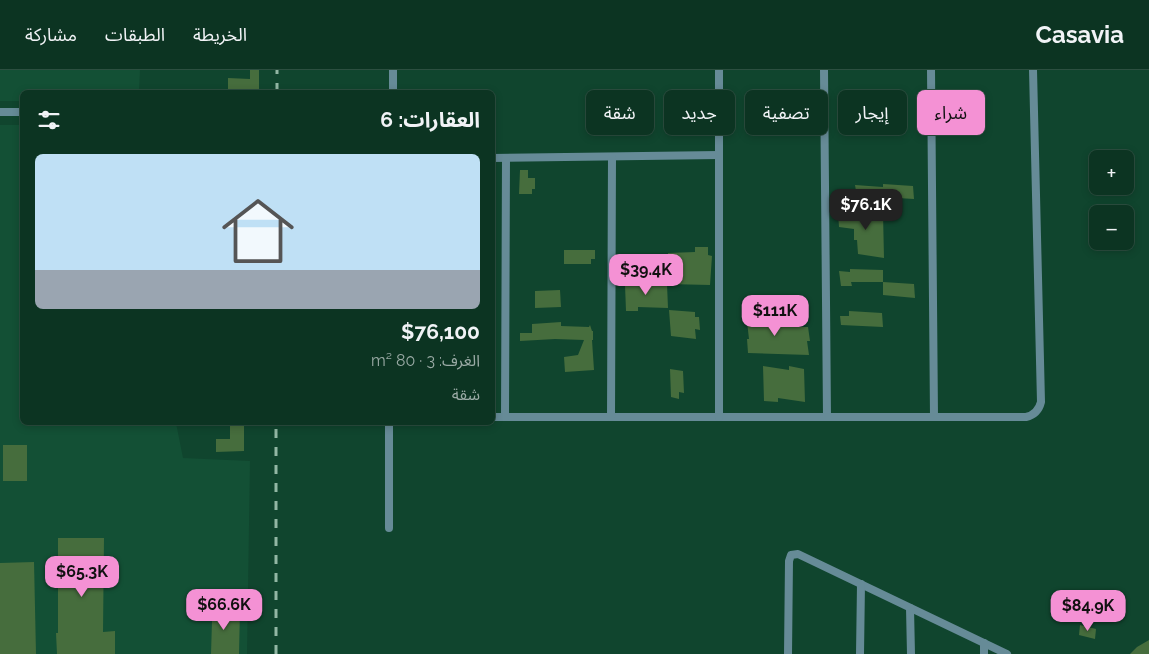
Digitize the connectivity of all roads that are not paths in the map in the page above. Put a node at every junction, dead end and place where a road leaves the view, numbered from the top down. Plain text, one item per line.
1 (392, 70) edge
2 (719, 70) edge
3 (824, 70) edge
4 (931, 70) edge
5 (1033, 70) edge
6 (393, 90) edge
7 (0, 112) edge
8 (20, 112) edge
9 (719, 155) junction
10 (612, 157) junction
11 (495, 158) edge
12 (506, 158) junction
13 (495, 417) edge
14 (505, 417) junction
15 (611, 417) junction
16 (719, 417) junction
17 (827, 417) junction
18 (934, 417) junction
19 (389, 425) edge
20 (389, 528) dead end
21 (861, 584) junction
22 (910, 608) junction
23 (984, 643) junction
24 (788, 654) edge
25 (860, 654) edge
26 (911, 654) edge
27 (984, 654) edge
28 (1007, 654) edge

1 - 6 street
2 - 9 street
3 - 17 street
4 - 18 street
5 - 18 street
7 - 8 street
9 - 10 street
9 - 16 street
10 - 12 street
10 - 15 street
11 - 12 street
12 - 14 street
13 - 14 street
14 - 15 street
15 - 16 street
16 - 17 street
17 - 18 street
19 - 20 street
21 - 22 street
21 - 24 street
21 - 25 street
22 - 23 street
22 - 26 street
23 - 27 street
23 - 28 street

